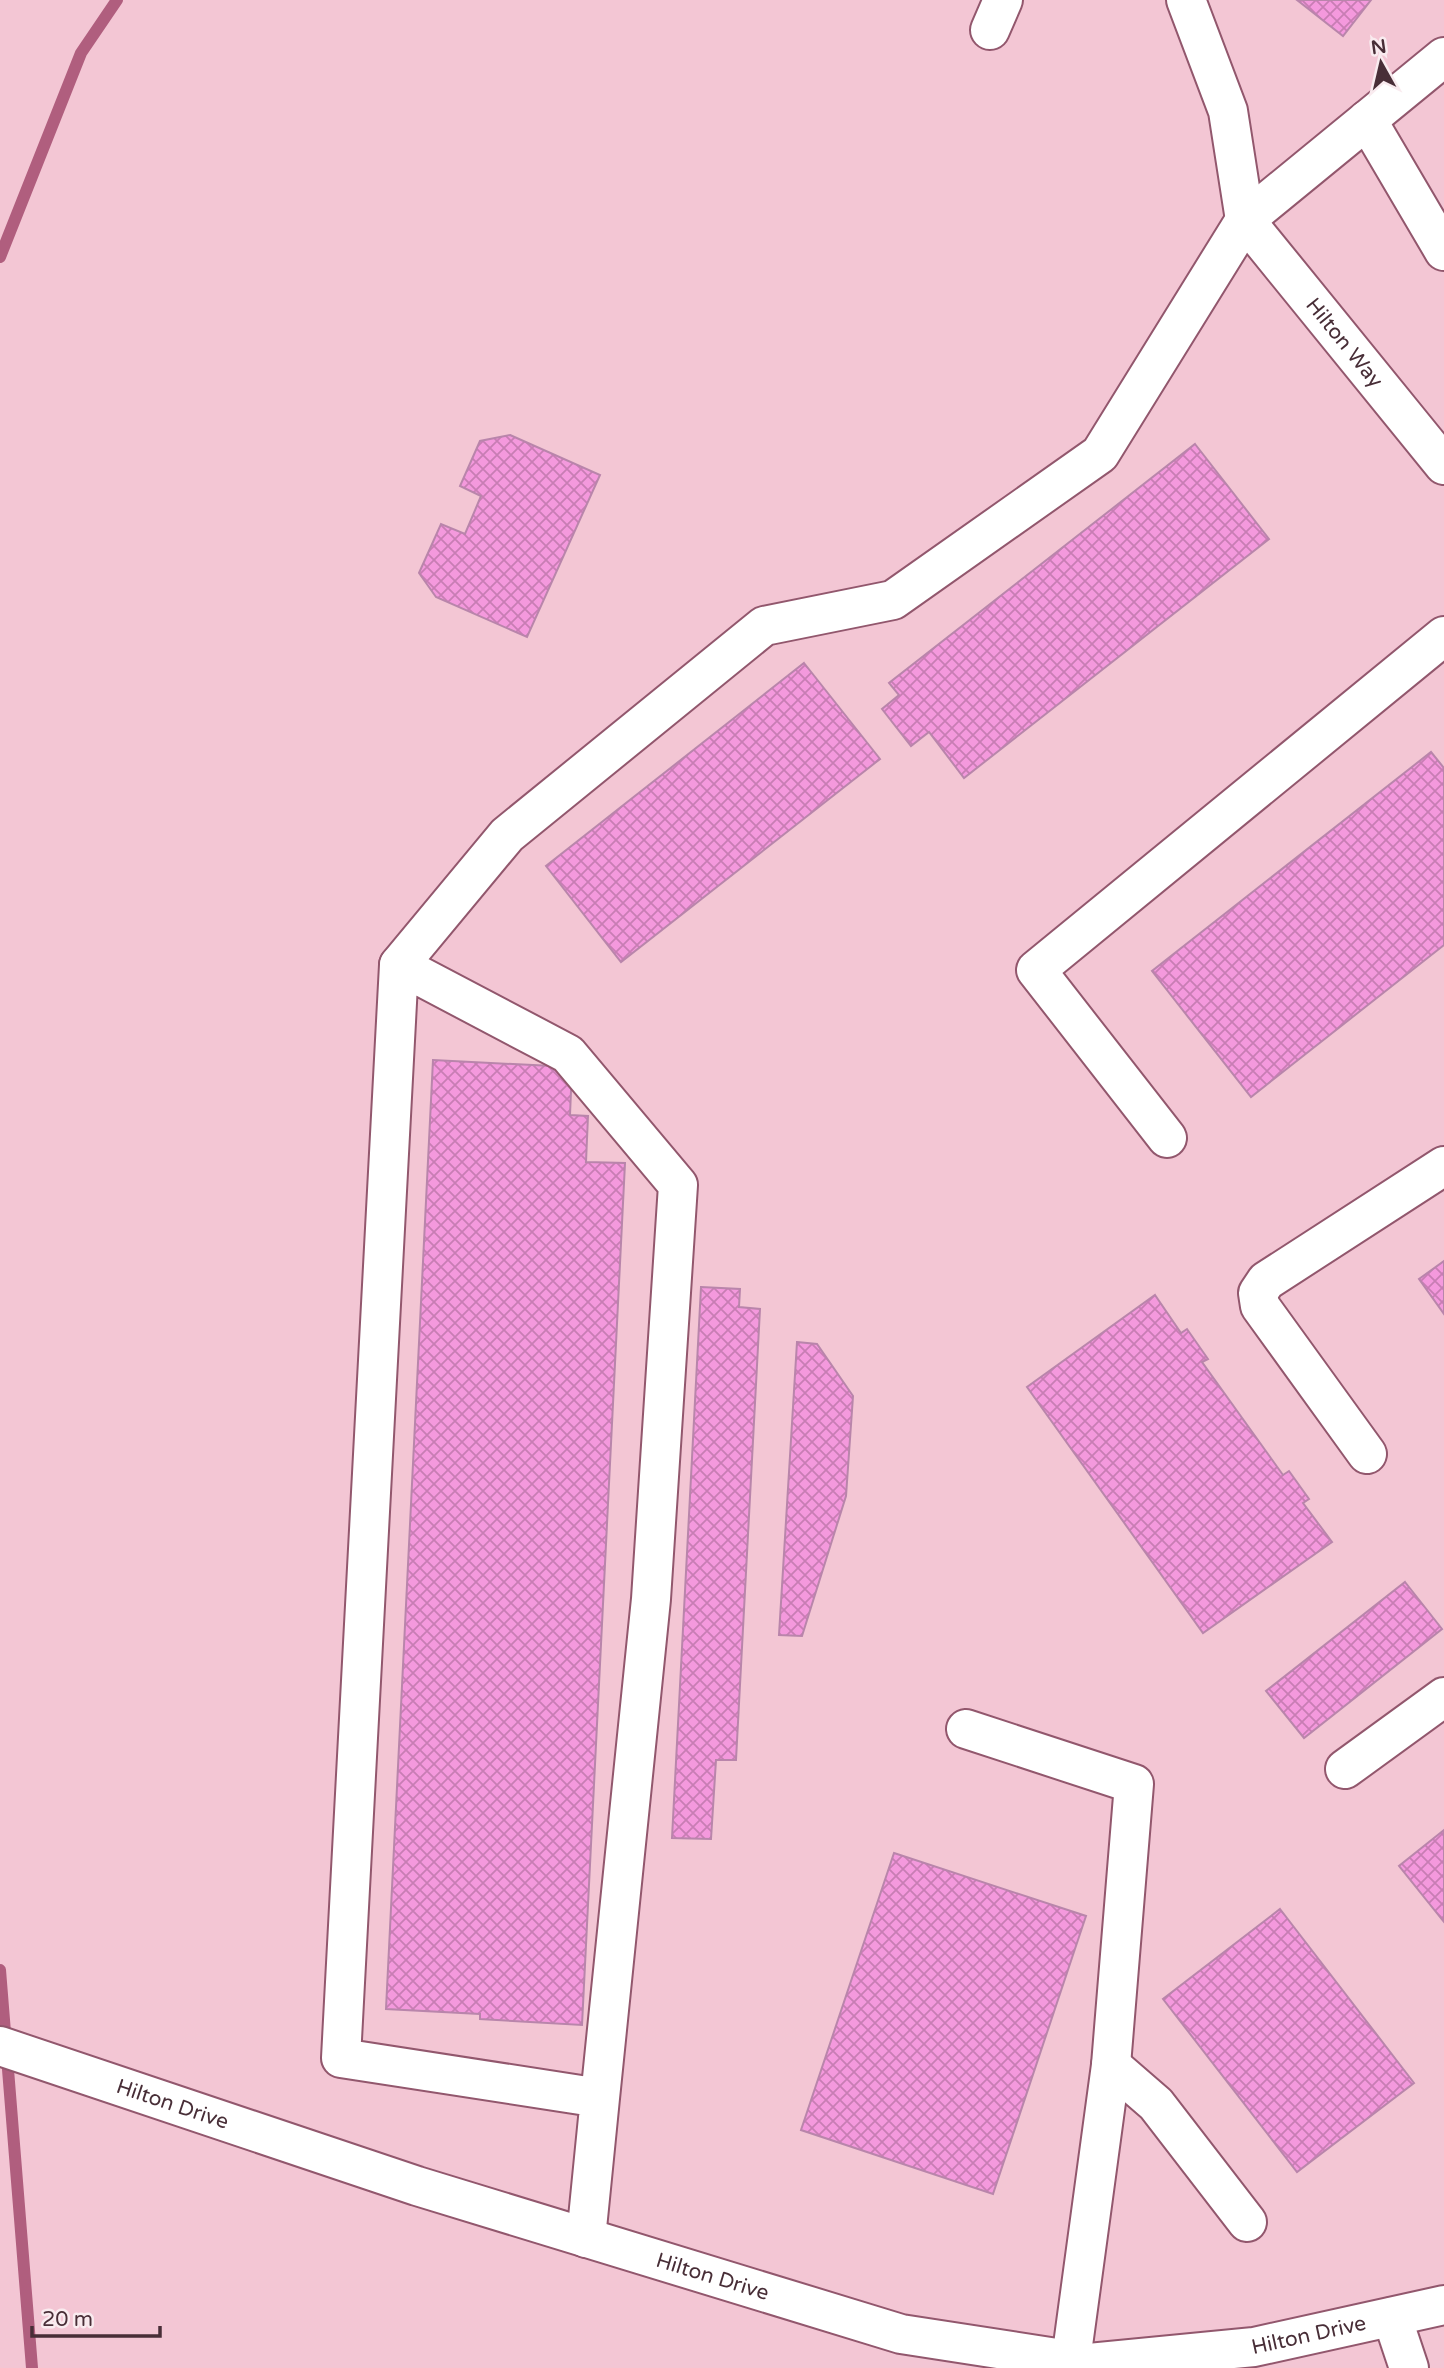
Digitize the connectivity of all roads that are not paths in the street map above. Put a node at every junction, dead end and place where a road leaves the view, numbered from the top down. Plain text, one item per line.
1 (1186, 0) edge
2 (1444, 57) edge
3 (1367, 120) junction
4 (1245, 220) junction
5 (1444, 251) edge
6 (1444, 465) edge
7 (1444, 636) edge
8 (399, 965) junction
9 (1167, 1138) dead end
10 (1444, 1166) edge
11 (1367, 1454) dead end
12 (1444, 1697) edge
13 (966, 1730) dead end
14 (1345, 1769) dead end
15 (0, 2046) edge
16 (1111, 2065) junction
17 (600, 2098) junction
18 (1247, 2222) dead end
19 (586, 2238) junction
20 (1444, 2305) edge
21 (1392, 2317) junction
22 (1083, 2364) edge
23 (1409, 2368) edge

1 - 4 street
2 - 3 street
3 - 4 street
3 - 5 street
4 - 6 street, Hilton Way
4 - 8 street
7 - 9 street
8 - 17 street
8 - 17 street
10 - 11 street
12 - 14 street
13 - 16 street
15 - 19 street, Hilton Drive
16 - 18 street
16 - 22 street
17 - 19 street
19 - 22 street, Hilton Drive
20 - 21 street, Hilton Drive
21 - 22 street, Hilton Drive
21 - 23 street

